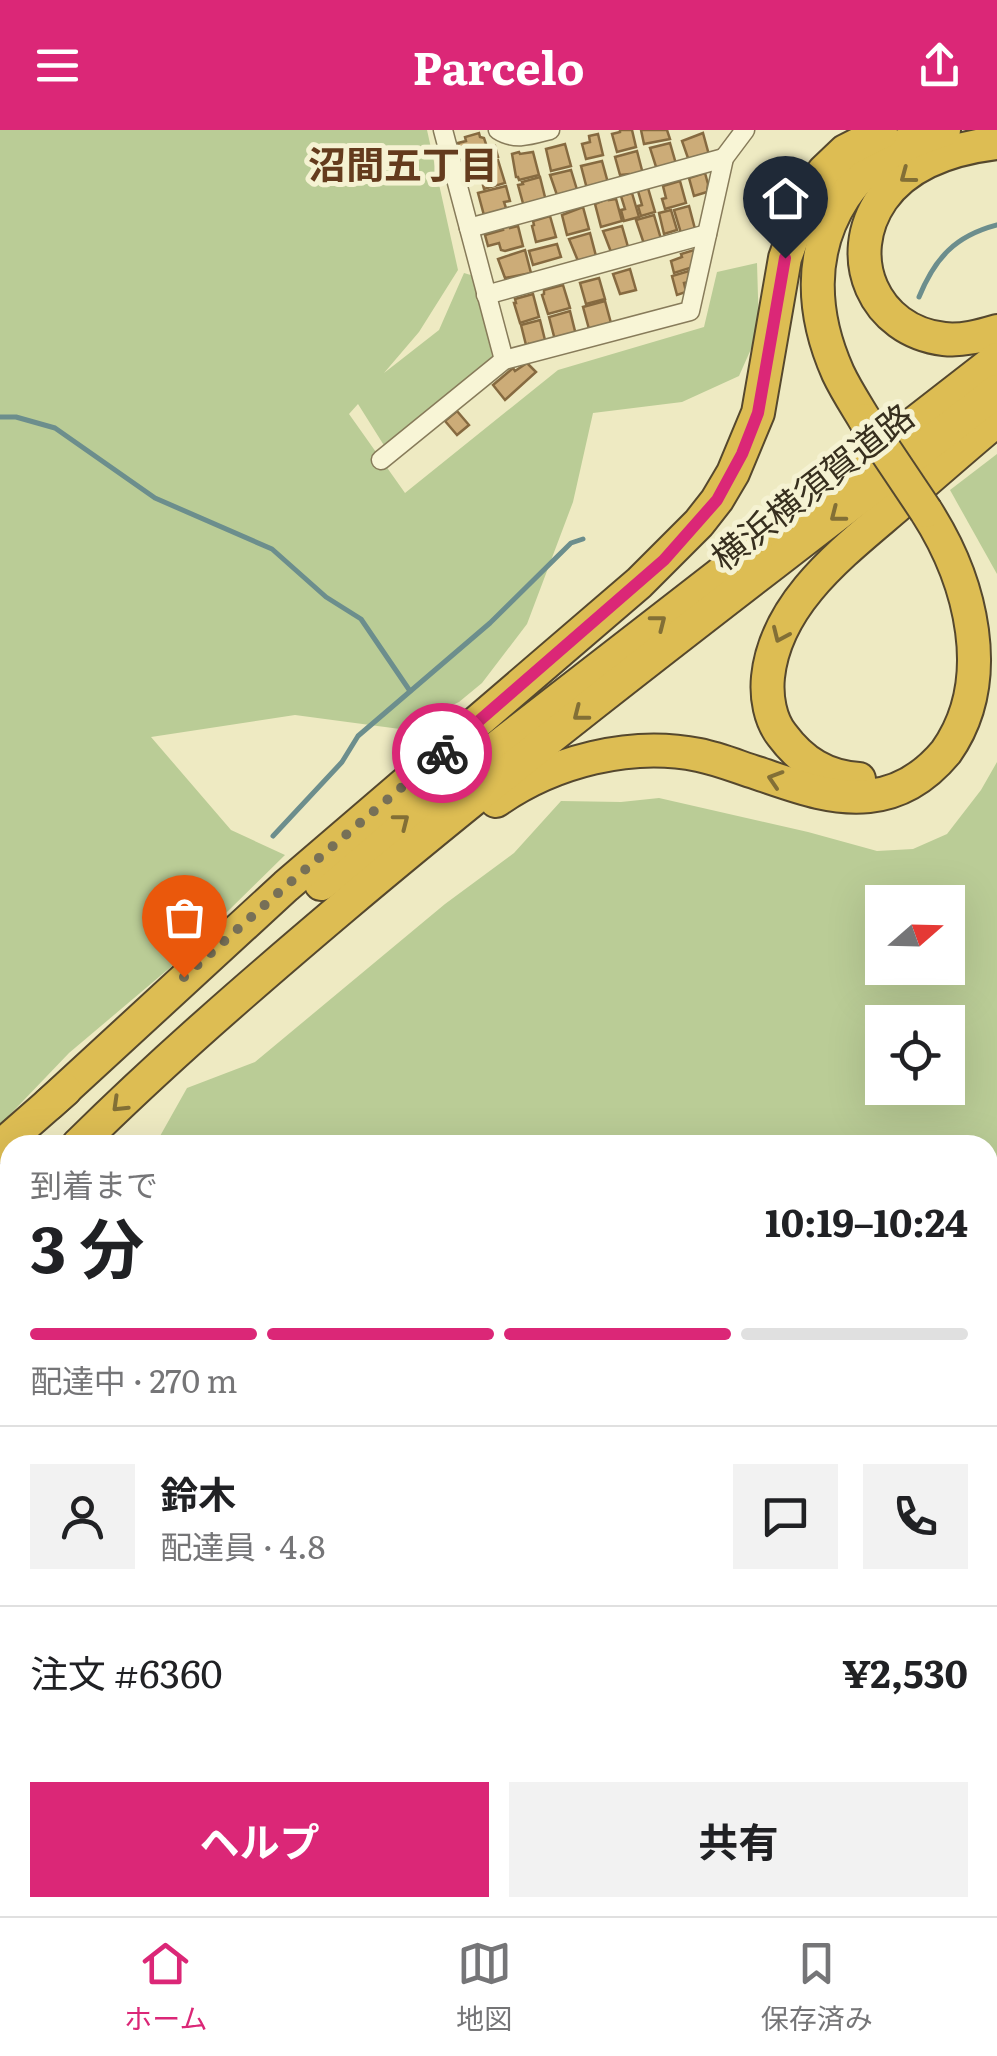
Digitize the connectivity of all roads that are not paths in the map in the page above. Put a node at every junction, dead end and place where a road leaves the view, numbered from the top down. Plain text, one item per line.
1 (443, 130) edge
2 (498, 130) edge
3 (550, 130) edge
4 (745, 130) edge
5 (944, 130) edge
6 (884, 131) edge
7 (997, 143) edge
8 (724, 158) junction
9 (469, 228) junction
10 (707, 234) junction
11 (486, 294) junction
12 (997, 331) edge
13 (997, 359) edge
14 (504, 360) junction
15 (997, 391) edge
16 (997, 420) edge
17 (859, 426) junction
18 (382, 460) dead end
19 (919, 516) junction
20 (154, 1071) junction
21 (49, 1104) junction
22 (13, 1135) edge
23 (88, 1135) edge

1 - 9 street
2 - 3 street
4 - 8 street
5 - 17 highway
6 - 17 highway
6 - 21 highway
7 -> 12 highway
8 - 9 street
8 - 10 street
9 - 11 street
10 - 11 street
10 - 14 street
11 - 14 street
21 -> 13 highway, 横浜横須賀道路
14 - 18 street
15 -> 20 highway, 横浜横須賀道路
16 -> 19 highway
17 - 19 highway, bridge
19 -> 20 highway
20 -> 23 highway, 横浜横須賀道路
21 - 22 highway, 横浜横須賀道路

